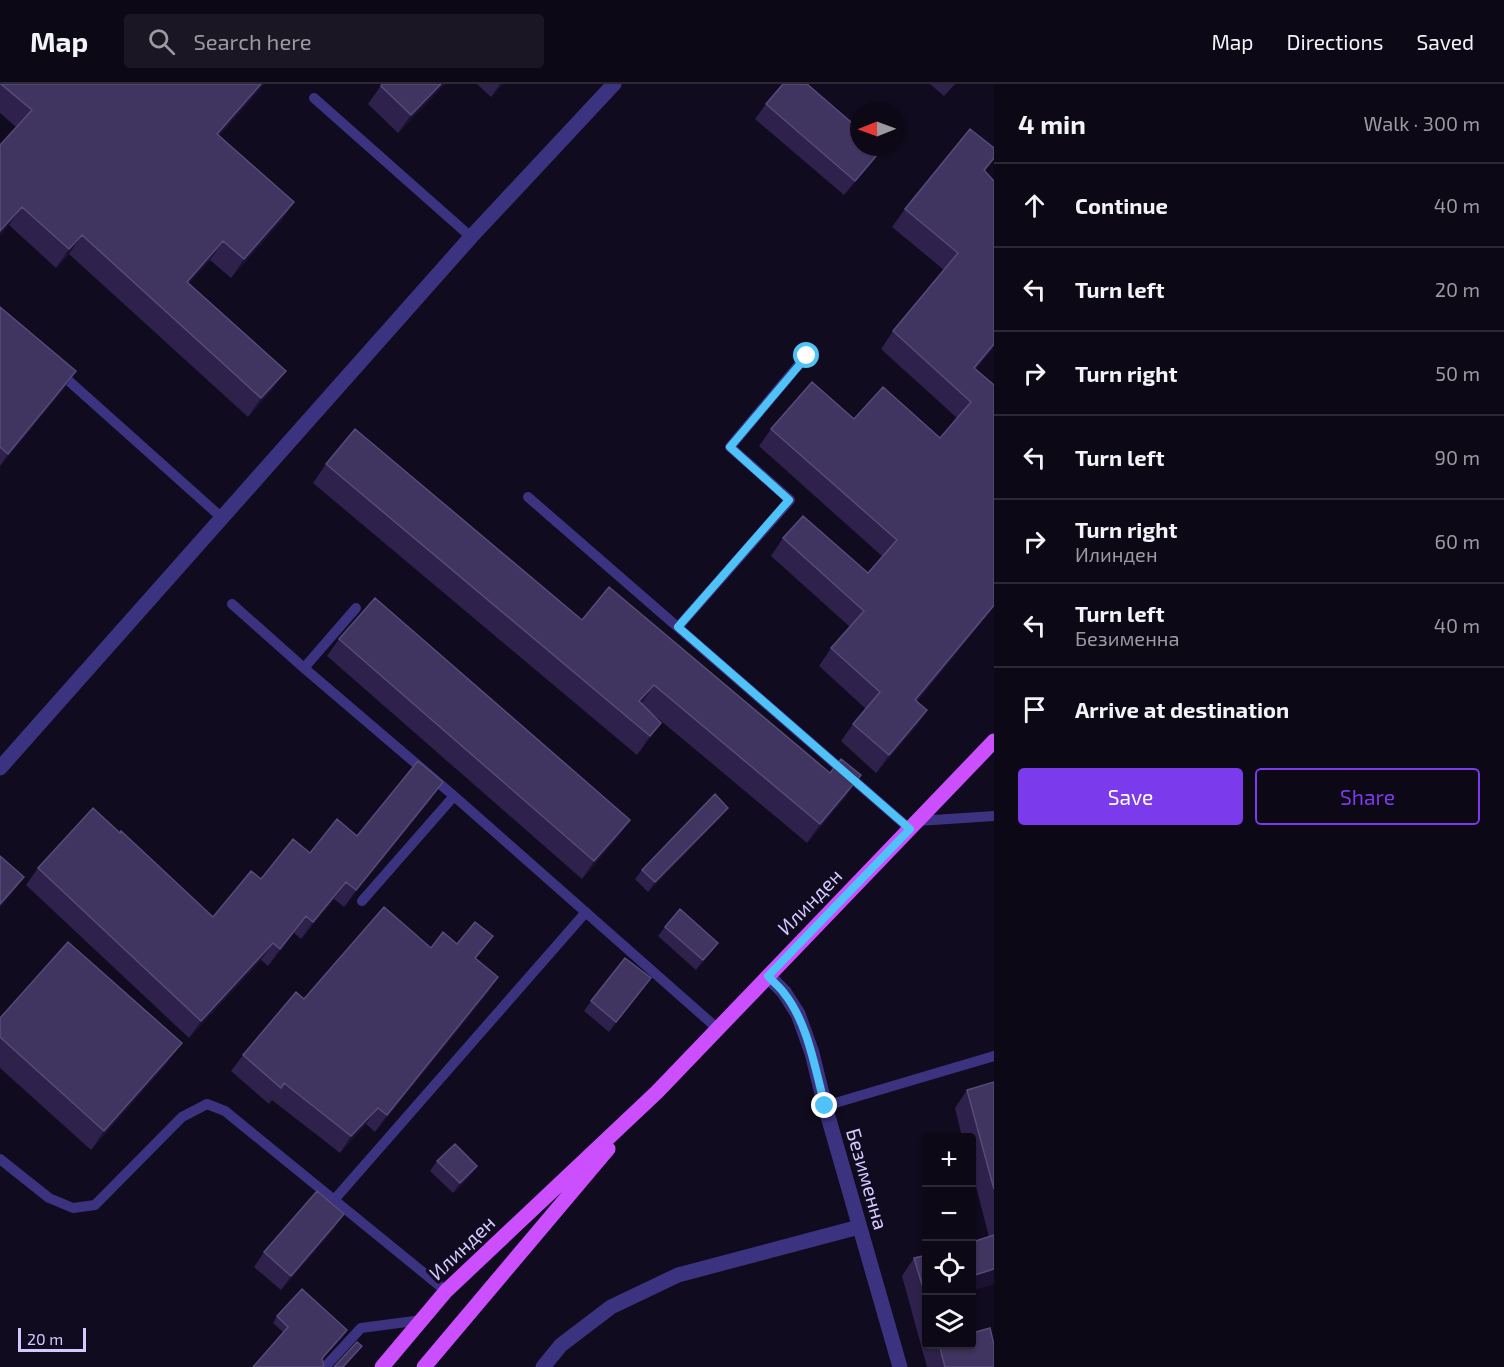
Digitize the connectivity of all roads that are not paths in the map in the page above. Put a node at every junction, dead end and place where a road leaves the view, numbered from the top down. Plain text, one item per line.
1 (614, 84) edge
2 (314, 98) dead end
3 (471, 237) junction
4 (807, 356) dead end
5 (53, 367) edge
6 (528, 497) dead end
7 (221, 517) junction
8 (231, 604) dead end
9 (356, 608) dead end
10 (678, 627) junction
11 (304, 668) junction
12 (994, 741) edge
13 (0, 768) edge
14 (454, 796) junction
15 (994, 816) edge
16 (914, 825) junction
17 (362, 901) edge
18 (586, 912) junction
19 (768, 976) junction
20 (718, 1029) junction
21 (994, 1056) edge
22 (657, 1092) junction
23 (825, 1106) junction
24 (0, 1159) edge
25 (334, 1200) junction
26 (859, 1227) junction
27 (446, 1291) junction
28 (422, 1320) junction
29 (325, 1367) edge
30 (382, 1367) edge
31 (424, 1367) edge
32 (543, 1367) edge
33 (900, 1367) edge

1 - 3 street
2 - 3 lane
3 - 7 street
4 - 10 lane
5 - 7 lane
6 - 10 lane
7 - 13 street
8 - 11 lane
9 - 11 lane
10 - 16 lane
11 - 14 lane
12 - 16 main road, Илинден
14 - 17 lane
14 - 18 lane
15 - 16 lane
16 - 19 main road, Илинден
18 - 20 lane
18 - 25 lane
19 - 20 main road, Илинден
19 - 23 street, Безименна
20 - 22 main road, Илинден
21 - 23 lane
22 - 27 main road, Илинден
22 - 31 main road, Илинден
23 - 26 street, Безименна
24 - 25 lane
25 - 27 lane
26 - 32 street
26 - 33 street, Безименна
27 - 28 main road, Илинден
28 - 29 lane
28 - 30 main road, Илинден

